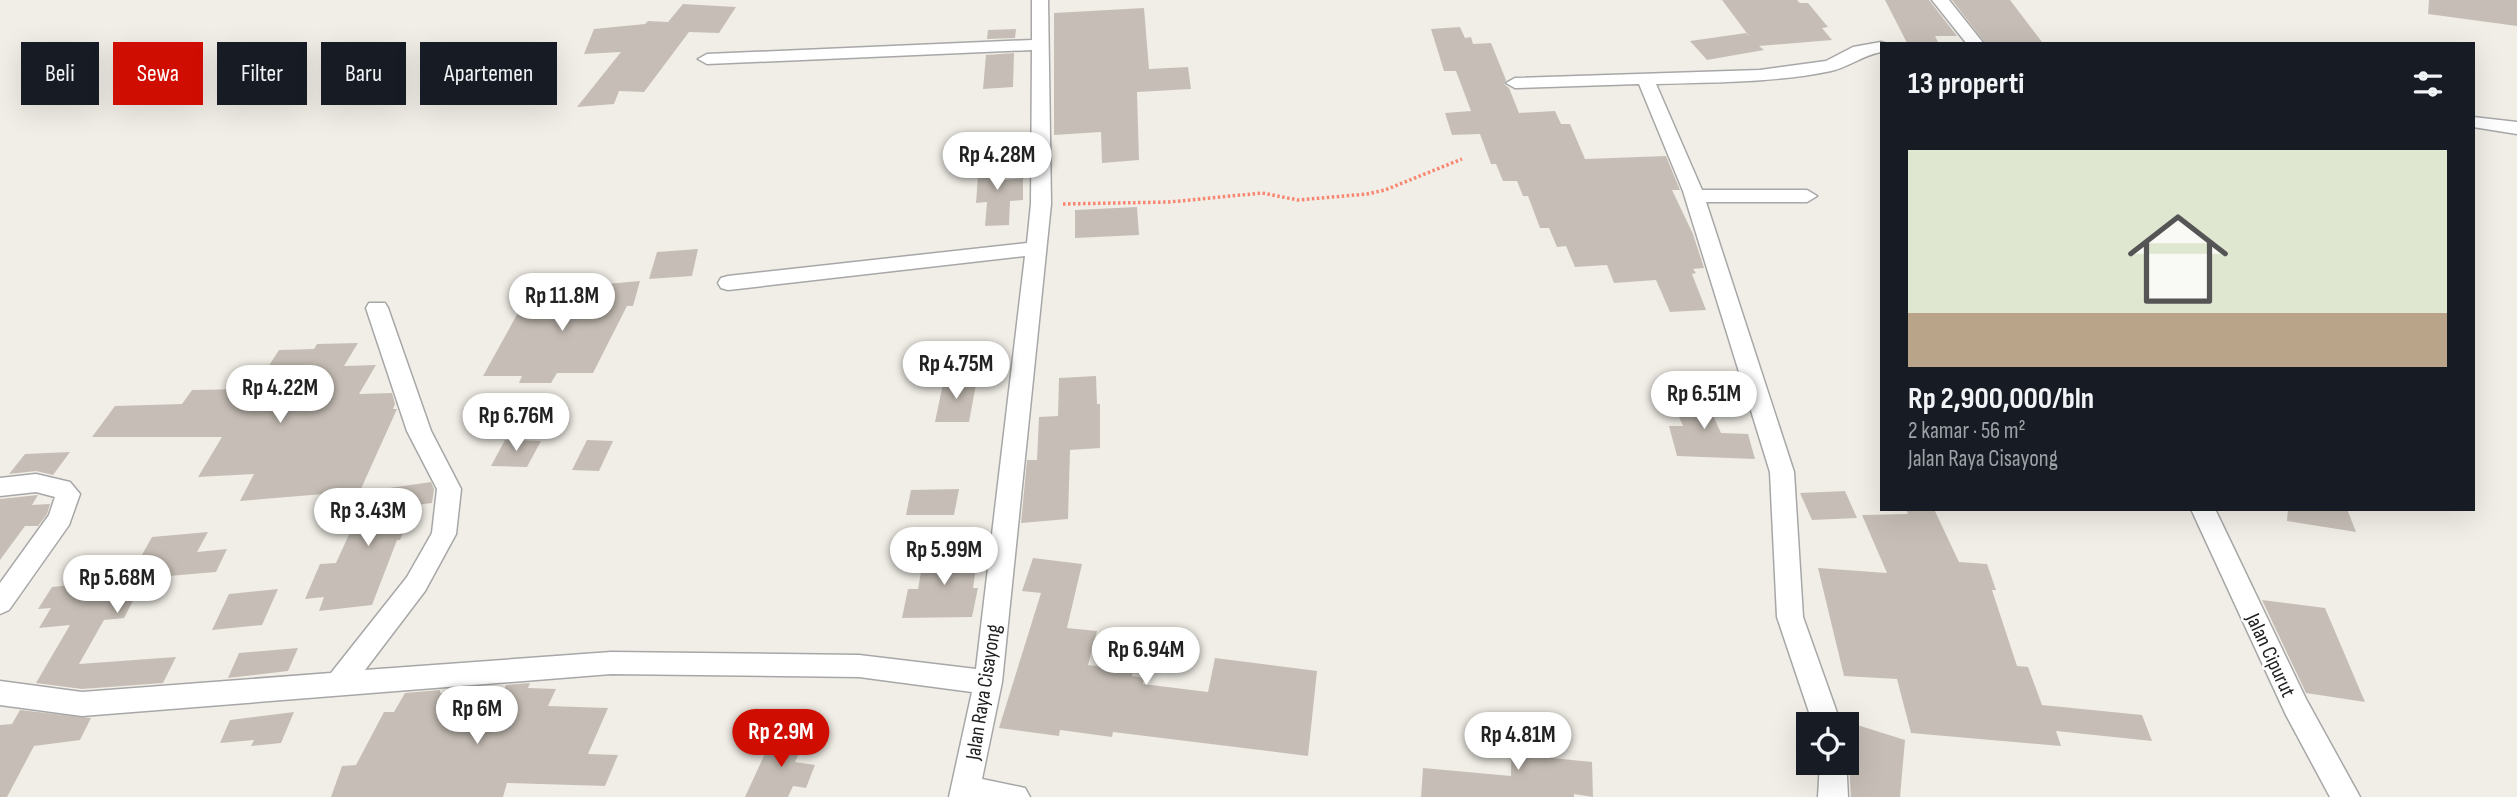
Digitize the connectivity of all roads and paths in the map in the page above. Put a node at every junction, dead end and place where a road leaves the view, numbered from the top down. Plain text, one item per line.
1 (1040, 0) edge
2 (1940, 0) edge
3 (1974, 42) edge
4 (1040, 45) junction
5 (1880, 47) edge
6 (707, 59) dead end
7 (1645, 78) junction
8 (1516, 83) dead end
9 (2475, 122) edge
10 (2517, 128) edge
11 (1462, 159) dead end
12 (1695, 196) junction
13 (1807, 196) dead end
14 (1041, 204) junction
15 (1036, 248) junction
16 (728, 283) dead end
17 (377, 307) dead end
18 (0, 487) edge
19 (2204, 511) edge
20 (0, 603) edge
21 (988, 682) junction
22 (340, 684) junction
23 (0, 693) edge
24 (1823, 712) edge
25 (1834, 775) edge
26 (965, 794) edge
27 (1015, 797) edge
28 (1833, 797) edge
29 (2345, 797) edge

1 - 4 street, Jalan Raya Cisayong
2 - 3 street
4 - 6 street
4 - 14 street, Jalan Raya Cisayong
5 - 7 street
7 - 8 street
7 - 12 street
9 - 10 street
11 - 14 path
12 - 13 street
12 - 24 street
14 - 15 street, Jalan Raya Cisayong
15 - 16 street
15 - 21 street, Jalan Raya Cisayong
17 - 22 street
18 - 20 street
19 - 29 street, Jalan Cipurut
21 - 22 street
21 - 26 street, Jalan Raya Cisayong
22 - 23 street
25 - 28 street
26 - 27 street

